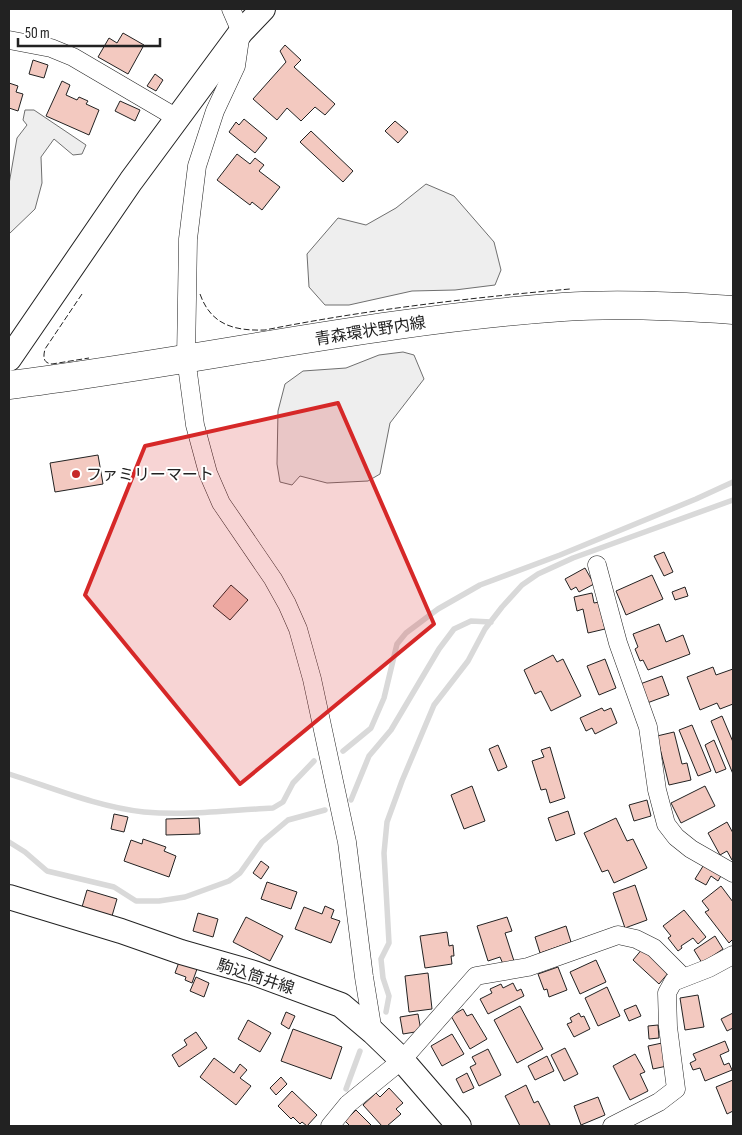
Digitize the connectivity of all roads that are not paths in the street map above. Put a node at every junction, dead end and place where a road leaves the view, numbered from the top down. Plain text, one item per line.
1 (231, 9) edge
2 (263, 9) edge
3 (240, 32) junction
4 (9, 40) edge
5 (177, 118) junction
6 (733, 310) edge
7 (186, 358) junction
8 (9, 359) edge
9 (9, 385) edge
10 (597, 564) dead end
11 (733, 873) edge
12 (9, 897) edge
13 (733, 955) edge
14 (683, 977) junction
15 (373, 1032) junction
16 (402, 1060) junction
17 (330, 1126) edge
18 (459, 1126) edge
19 (612, 1126) edge

1 - 3 street
2 - 3 main road
3 - 5 main road
3 - 7 street
4 - 5 street
5 - 8 main road
6 - 7 main road, 青森環状野内線
7 - 9 main road, 青森環状野内線
7 - 15 street
10 - 11 street
12 - 15 main road, 駒込筒井線
13 - 14 street
14 - 16 street
14 - 19 street
15 - 16 main road, 駒込筒井線
16 - 17 street
16 - 18 main road, 駒込筒井線

